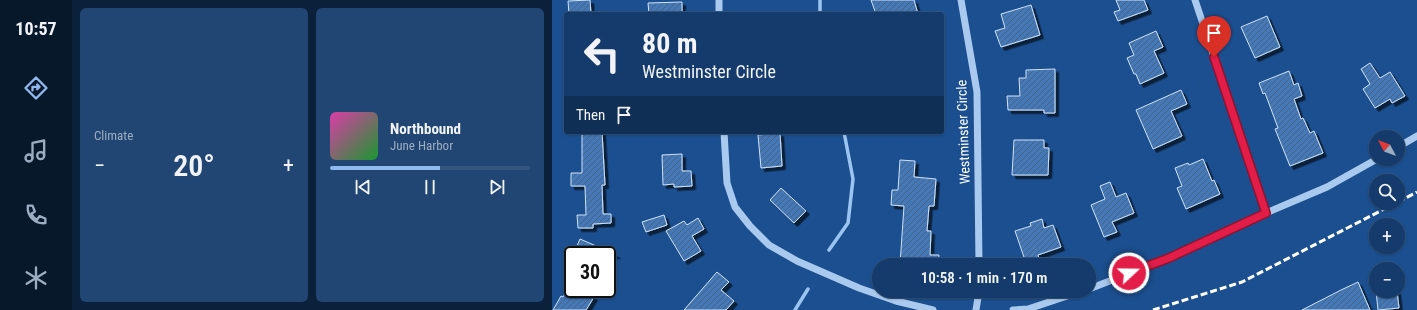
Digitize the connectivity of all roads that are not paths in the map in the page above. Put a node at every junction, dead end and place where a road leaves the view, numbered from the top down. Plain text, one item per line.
1 (719, 0) edge
2 (961, 0) edge
3 (1195, 0) edge
4 (719, 12) edge
5 (724, 134) edge
6 (1417, 136) edge
7 (1405, 143) edge
8 (1369, 163) edge
9 (1266, 213) junction
10 (979, 258) edge
11 (1096, 285) edge
12 (978, 298) edge
13 (1061, 298) edge
14 (933, 310) edge
15 (976, 310) edge
16 (1013, 310) edge

1 - 4 street
2 - 10 street, Westminster Circle
3 - 9 street
5 - 14 street
6 - 7 street
8 - 9 street
9 - 11 street
12 - 15 street
13 - 16 street

